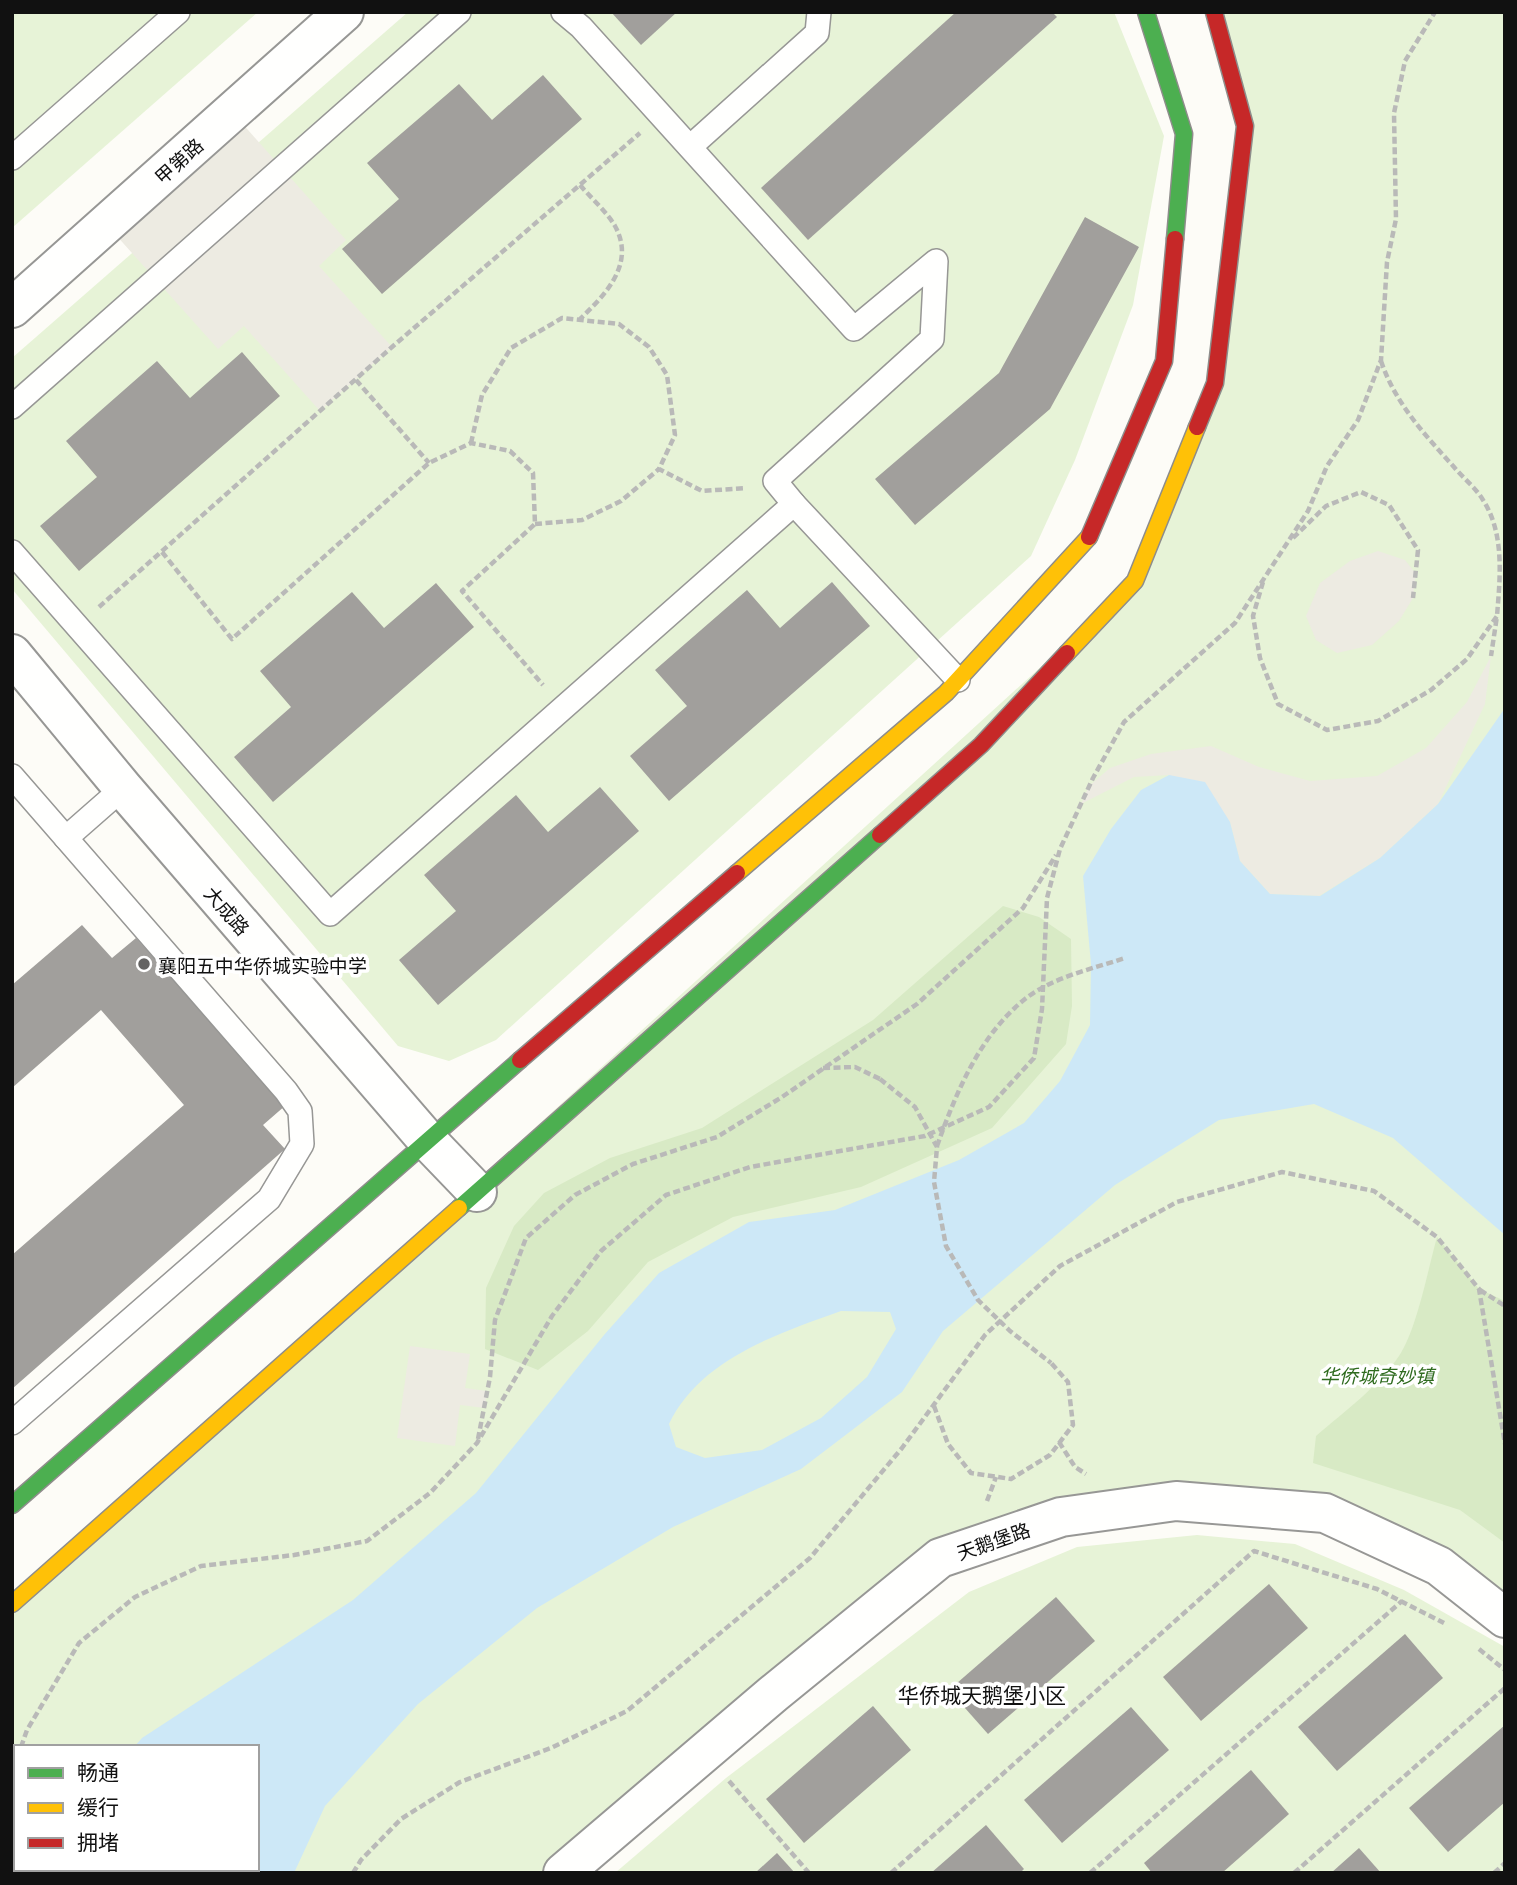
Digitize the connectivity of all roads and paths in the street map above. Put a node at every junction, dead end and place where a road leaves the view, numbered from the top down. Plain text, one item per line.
1 (178, 12) edge
2 (344, 12) edge
3 (460, 12) edge
4 (563, 12) edge
5 (819, 12) edge
6 (1146, 12) edge
7 (1214, 12) edge
8 (1435, 12) edge
9 (661, 116) junction
10 (690, 147) junction
11 (12, 158) edge
12 (580, 185) junction
13 (12, 308) edge
14 (580, 320) junction
15 (1381, 360) junction
16 (355, 380) junction
17 (12, 407) edge
18 (471, 443) junction
19 (429, 463) junction
20 (659, 469) junction
21 (775, 481) junction
22 (794, 504) junction
23 (534, 524) junction
24 (1285, 545) junction
25 (12, 552) edge
26 (162, 552) junction
27 (1265, 575) junction
28 (1413, 598) dead end
29 (1497, 616) junction
30 (77, 626) junction
31 (12, 654) edge
32 (1491, 656) dead end
33 (958, 680) junction
34 (563, 709) junction
35 (12, 776) edge
36 (123, 788) junction
37 (66, 838) junction
38 (1060, 849) junction
39 (1125, 958) dead end
40 (822, 1068) junction
41 (427, 1140) junction
42 (937, 1147) junction
43 (477, 1192) junction
44 (1479, 1289) junction
45 (1505, 1306) edge
46 (934, 1405) junction
47 (12, 1423) edge
48 (477, 1443) junction
49 (1505, 1444) edge
50 (12, 1505) edge
51 (1402, 1601) junction
52 (12, 1604) edge
53 (1505, 1618) edge
54 (1452, 1629) dead end
55 (1474, 1646) dead end
56 (1505, 1670) edge
57 (1505, 1688) edge
58 (22, 1745) edge
59 (704, 1753) junction
60 (1505, 1863) edge
61 (353, 1873) edge
62 (563, 1873) edge
63 (808, 1873) edge
64 (891, 1873) edge
65 (1090, 1873) edge
66 (1294, 1873) edge
67 (1494, 1873) edge

1 - 11 lane
2 - 13 street, 甲第路
3 - 17 lane
4 - 9 lane
5 - 10 lane
6 - 33 street
7 - 43 street
8 - 15 path
9 - 10 lane
9 - 12 path
10 - 21 lane
12 - 14 path
12 - 16 path
14 - 18 path
14 - 20 path
15 - 24 path
15 - 29 path
16 - 19 path
16 - 26 path
18 - 19 path
18 - 23 path
19 - 26 path
20 - 21 path
20 - 23 path
21 - 22 lane
22 - 33 lane
22 - 34 lane
23 - 34 path
24 - 27 path
24 - 28 path
25 - 30 lane
26 - 30 path
27 - 29 path
27 - 38 path
29 - 32 path
30 - 34 lane
31 - 36 street, 大成路
33 - 41 street
35 - 37 lane
36 - 37 lane
36 - 41 street, 大成路
37 - 47 lane
38 - 40 path
38 - 48 path
39 - 42 path, bridge
40 - 42 path, bridge
40 - 48 path
41 - 43 street, 大成路
41 - 50 street
42 - 46 path, bridge
43 - 52 street
44 - 45 path
44 - 46 path
44 - 49 path
46 - 61 path
48 - 58 path
51 - 54 path
51 - 64 path
51 - 65 path
53 - 59 street, 天鹅堡路
55 - 56 path
57 - 66 path
59 - 62 street, 天鹅堡路
59 - 63 path
60 - 67 path

